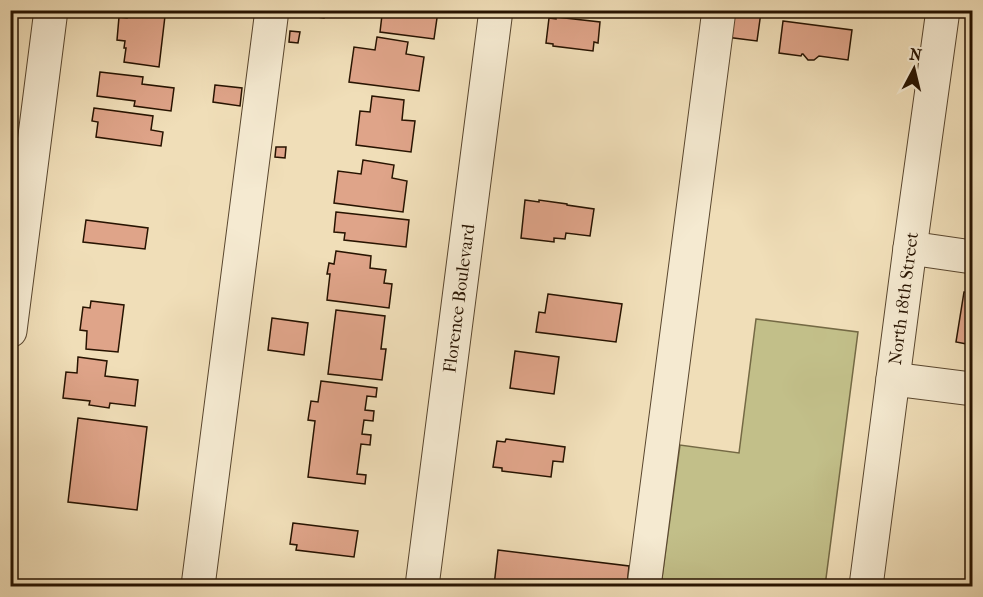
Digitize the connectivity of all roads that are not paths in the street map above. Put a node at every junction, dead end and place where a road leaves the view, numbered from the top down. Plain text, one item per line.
1 (51, 10) edge
2 (272, 10) edge
3 (496, 10) edge
4 (719, 10) edge
5 (943, 10) edge
6 (910, 249) junction
7 (972, 257) edge
8 (10, 331) edge
9 (893, 379) junction
10 (972, 389) edge
11 (198, 586) edge
12 (422, 586) edge
13 (644, 586) edge
14 (866, 586) edge

1 - 8 street
2 - 11 street
3 - 12 street, Florence Boulevard
4 - 13 street
5 - 6 street, North 18th Street
6 - 7 street
6 - 9 street, North 18th Street
9 - 10 street
9 - 14 street, North 18th Street

